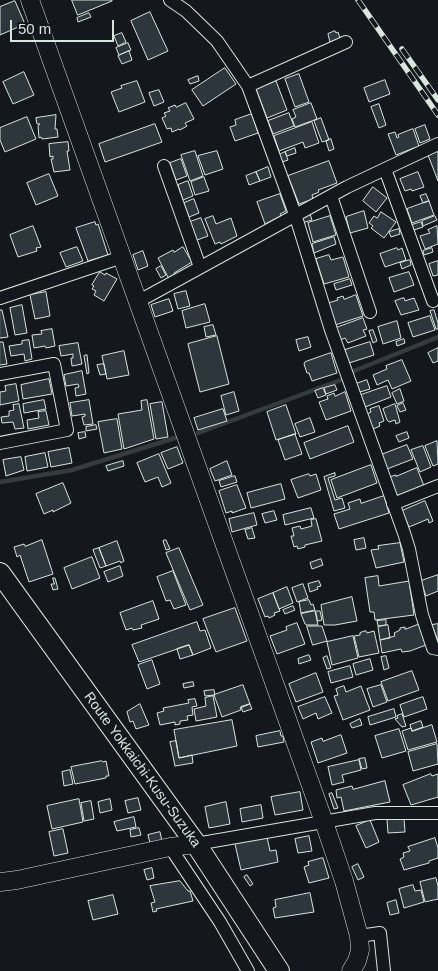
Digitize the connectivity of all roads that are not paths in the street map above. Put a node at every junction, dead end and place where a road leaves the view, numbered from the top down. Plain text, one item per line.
1 (30, 0) edge
2 (170, 0) edge
3 (346, 42) dead end
4 (248, 86) junction
5 (438, 144) edge
6 (164, 166) dead end
7 (385, 169) junction
8 (331, 196) junction
9 (295, 214) junction
10 (122, 257) junction
11 (200, 267) junction
12 (0, 298) edge
13 (433, 301) dead end
14 (138, 302) junction
15 (370, 312) dead end
16 (0, 374) edge
17 (0, 443) edge
18 (438, 486) edge
19 (393, 504) junction
20 (0, 573) edge
21 (438, 649) edge
22 (438, 813) edge
23 (324, 822) junction
24 (196, 844) junction
25 (170, 847) junction
26 (0, 882) edge
27 (359, 936) junction
28 (248, 971) edge
29 (279, 971) edge
30 (352, 971) edge
31 (384, 971) edge

1 - 10 street
2 - 4 street
3 - 4 street
4 - 9 street
5 - 7 street
6 - 11 street
7 - 8 street
7 - 13 street
8 - 9 street
8 - 15 street
9 - 11 street
9 - 19 street
10 - 12 street
10 - 14 street
11 - 14 street
14 - 23 street
16 - 17 street
18 - 19 street
19 - 21 street
20 - 24 main road, Route Yokkaichi-Kusu-Suzuka
22 - 23 street
23 - 24 street
23 - 27 street
24 - 25 street
24 - 29 main road, Route Yokkaichi-Kusu-Suzuka
25 - 26 street
25 - 28 street
27 - 30 street
27 - 31 street

